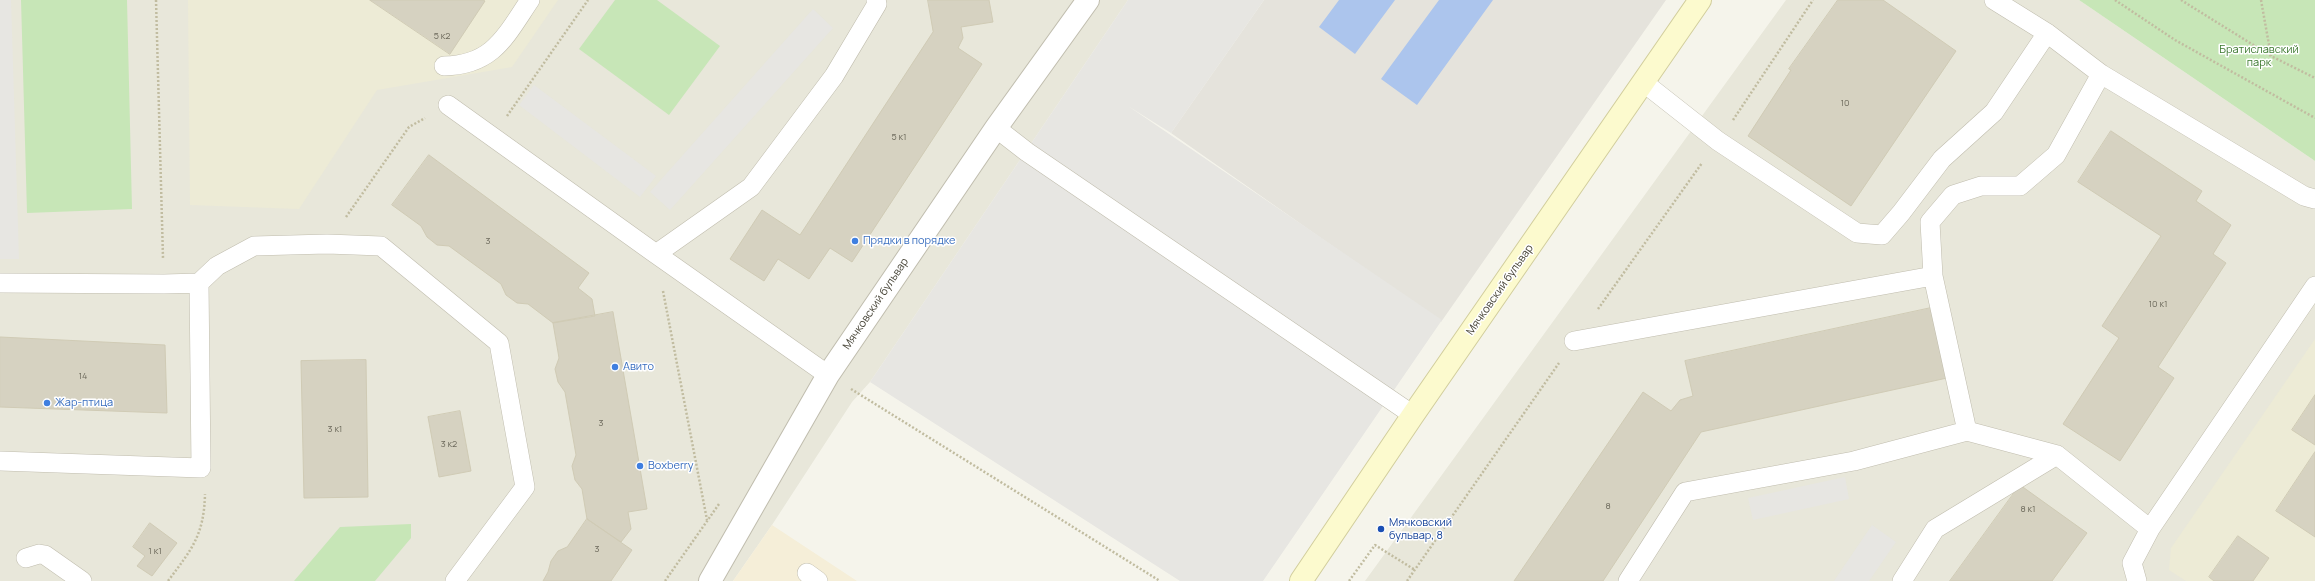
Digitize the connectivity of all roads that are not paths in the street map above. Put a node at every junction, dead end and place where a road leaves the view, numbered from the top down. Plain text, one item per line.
1 (530, 0) edge
2 (876, 0) edge
3 (1088, 0) edge
4 (1700, 0) edge
5 (1994, 0) edge
6 (2047, 33) junction
7 (444, 66) dead end
8 (2102, 74) junction
9 (1643, 82) junction
10 (448, 105) road end
11 (996, 128) junction
12 (2315, 199) edge
13 (656, 254) junction
14 (1933, 276) junction
15 (0, 283) edge
16 (199, 283) junction
17 (2315, 286) edge
18 (1574, 341) road end
19 (828, 375) junction
20 (1413, 415) junction
21 (1967, 431) junction
22 (2057, 455) junction
23 (0, 461) edge
24 (2150, 529) junction
25 (26, 558) dead end
26 (715, 574) edge
27 (82, 581) edge
28 (455, 581) edge
29 (1301, 581) edge
30 (1628, 581) edge
31 (1902, 581) edge
32 (2136, 581) edge

1 - 7 lane
2 - 13 lane
3 - 11 street, Мячковский бульвар
4 - 9 street, Мячковский бульвар
5 - 6 lane
6 - 8 lane
6 - 9 lane
8 - 12 lane
8 - 14 lane
9 - 20 street, Мячковский бульвар
10 - 13 lane
11 - 19 street, Мячковский бульвар
11 - 20 lane
13 - 19 lane
14 - 18 lane
14 - 21 lane
15 - 16 lane
16 - 23 lane
16 - 28 lane
17 - 24 lane
19 - 26 street, Мячковский бульвар
20 - 29 street, Мячковский бульвар
21 - 22 lane
21 - 30 lane
22 - 24 lane
22 - 31 lane
24 - 32 lane
25 - 27 lane

